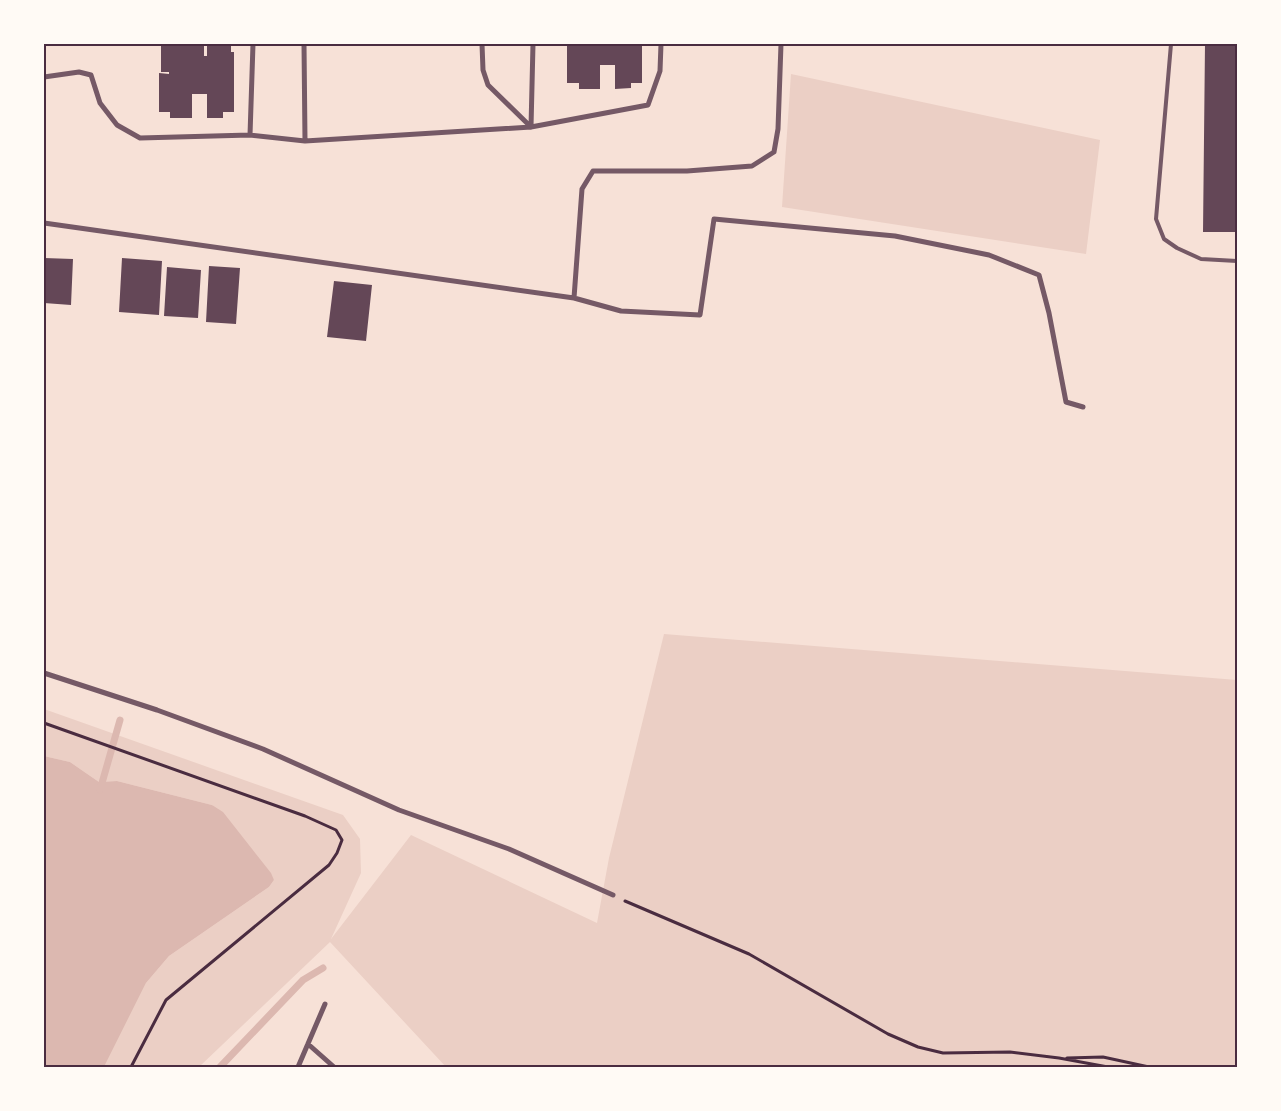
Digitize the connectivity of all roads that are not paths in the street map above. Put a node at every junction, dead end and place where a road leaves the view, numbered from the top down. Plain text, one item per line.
1 (253, 44) edge
2 (304, 44) edge
3 (482, 44) edge
4 (533, 44) edge
5 (660, 44) edge
6 (781, 44) edge
7 (1171, 44) edge
8 (44, 77) edge
9 (531, 127) junction
10 (250, 135) junction
11 (305, 141) junction
12 (44, 222) edge
13 (1237, 261) edge
14 (574, 298) junction
15 (1083, 407) dead end
16 (44, 673) edge
17 (613, 895) road end
18 (325, 1004) dead end
19 (308, 1044) junction
20 (298, 1067) edge
21 (334, 1067) edge

1 - 10 street
2 - 11 street
3 - 9 street
4 - 9 street
5 - 9 street
6 - 14 street
7 - 13 lane
8 - 10 street
9 - 11 street
10 - 11 street
12 - 14 street
14 - 15 street
16 - 17 street
18 - 19 street
19 - 20 street
19 - 21 street

